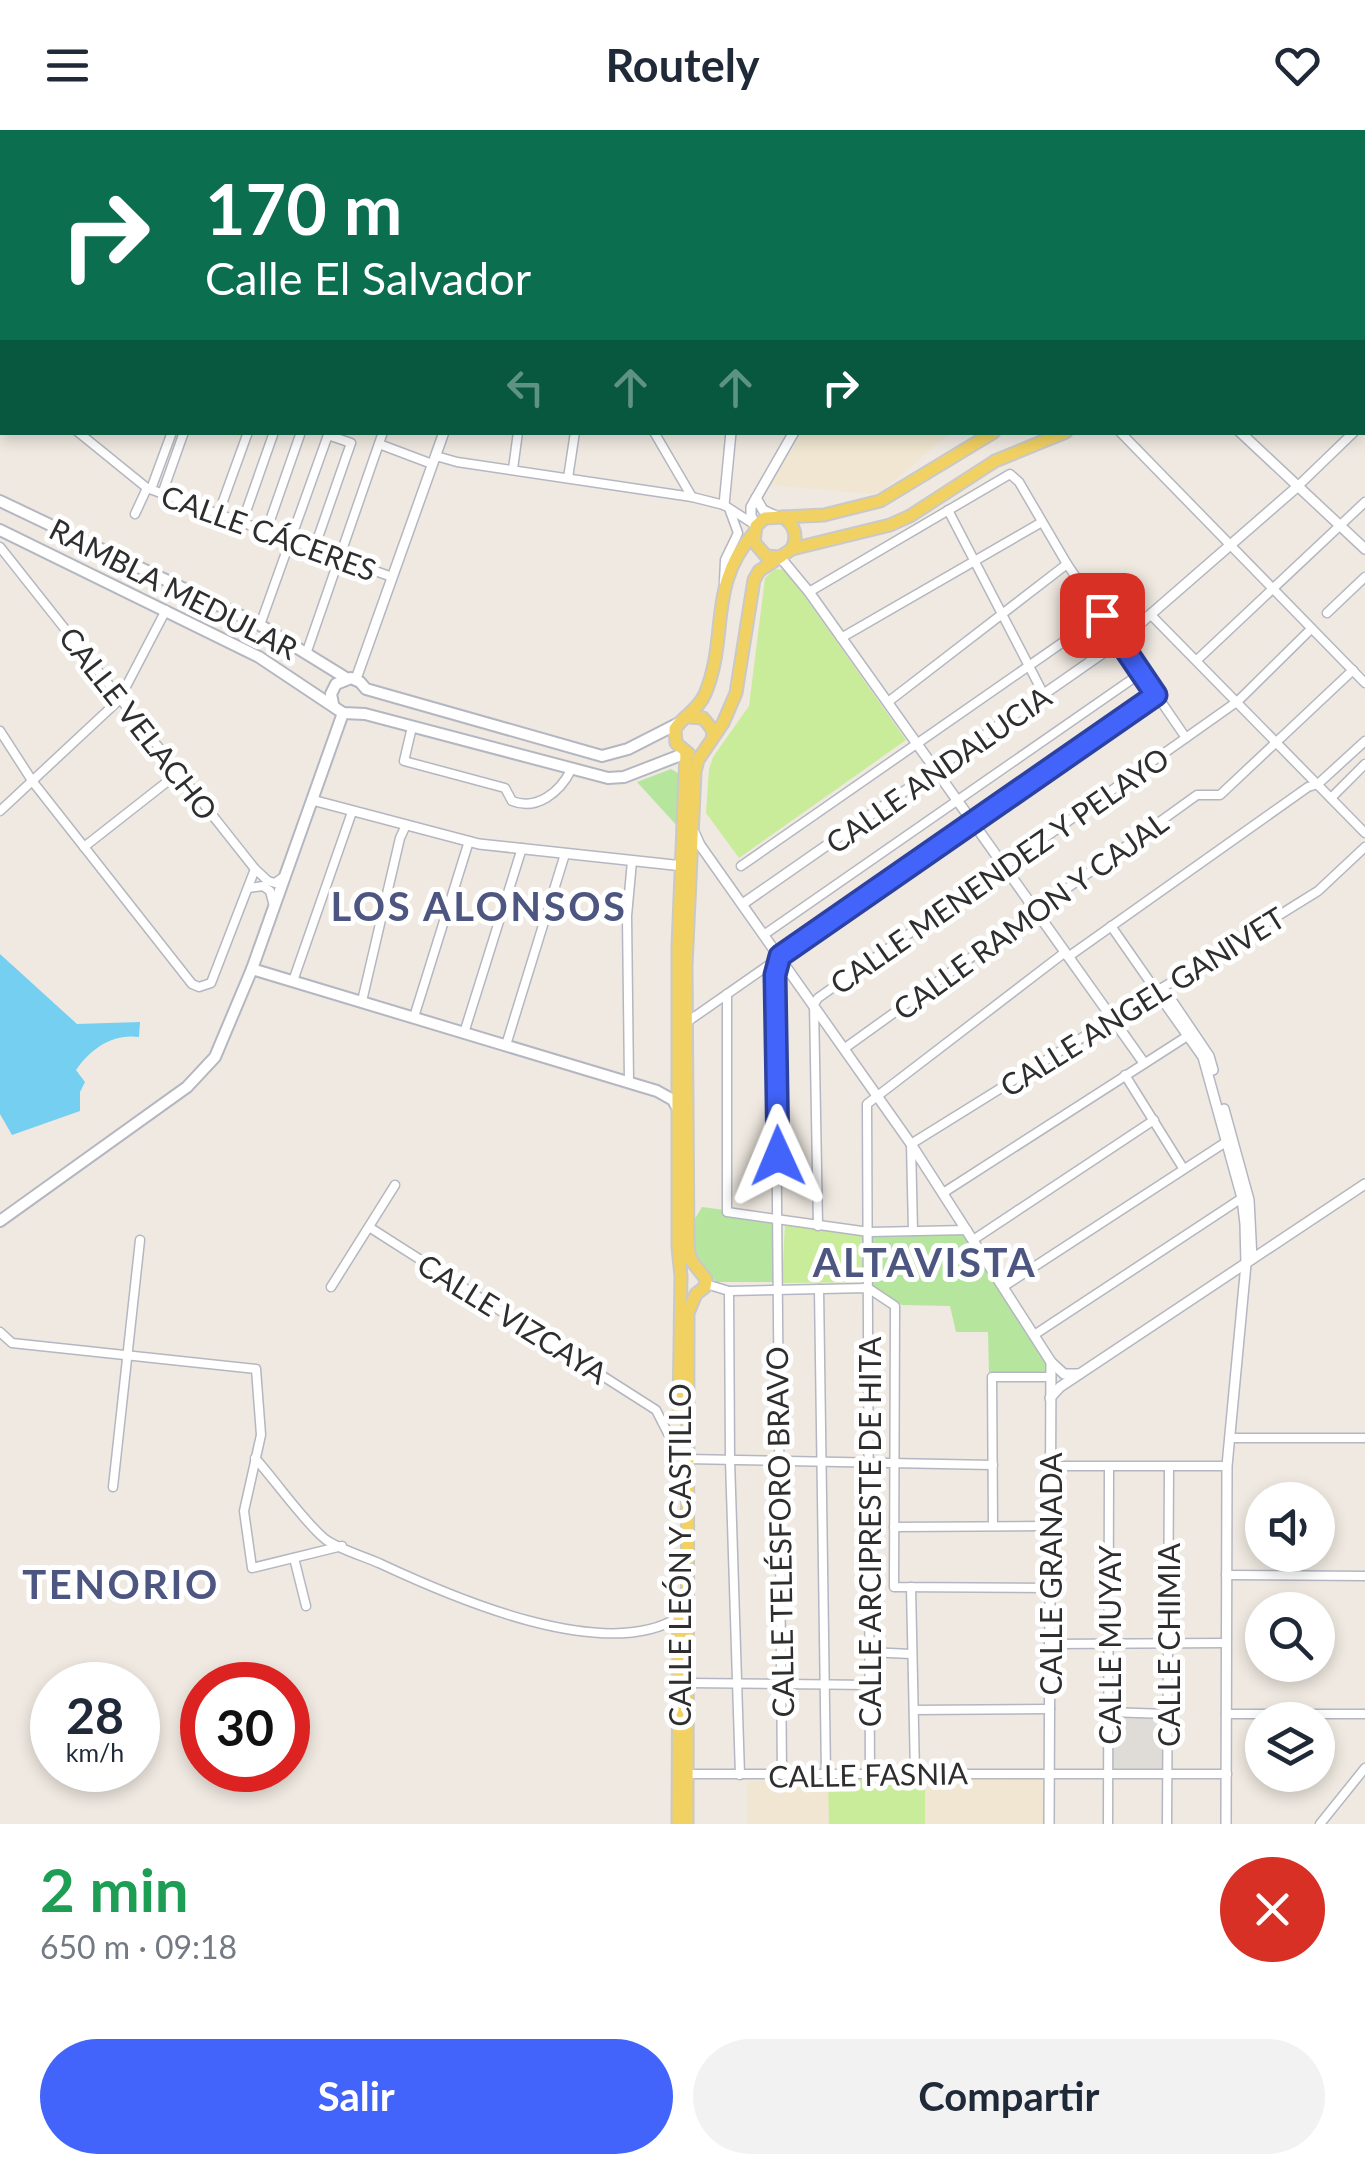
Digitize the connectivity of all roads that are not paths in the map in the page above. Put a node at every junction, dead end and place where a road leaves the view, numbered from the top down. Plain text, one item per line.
1 (82, 435) edge
2 (171, 435) edge
3 (183, 435) edge
4 (247, 435) edge
5 (273, 435) edge
6 (301, 435) edge
7 (382, 435) edge
8 (443, 435) edge
9 (518, 435) edge
10 (574, 435) edge
11 (656, 435) edge
12 (731, 435) edge
13 (792, 435) edge
14 (989, 435) edge
15 (1059, 435) edge
16 (1123, 435) edge
17 (1243, 435) edge
18 (1351, 435) edge
19 (379, 444) junction
20 (434, 460) junction
21 (512, 470) junction
22 (568, 478) junction
23 (1298, 487) junction
24 (149, 488) junction
25 (162, 494) junction
26 (692, 497) junction
27 (756, 498) junction
28 (0, 501) edge
29 (1365, 502) edge
30 (724, 504) junction
31 (948, 510) junction
32 (135, 514) dead end
33 (218, 514) junction
34 (780, 517) junction
35 (1042, 522) junction
36 (242, 524) junction
37 (1340, 526) junction
38 (0, 530) edge
39 (755, 530) junction
40 (266, 532) junction
41 (289, 540) junction
42 (0, 547) edge
43 (1231, 547) junction
44 (1365, 548) edge
45 (314, 549) junction
46 (792, 549) junction
47 (780, 557) junction
48 (340, 559) junction
49 (974, 560) junction
50 (1068, 564) junction
51 (392, 577) junction
52 (1365, 577) edge
53 (724, 588) junction
54 (1274, 590) junction
55 (809, 592) junction
56 (166, 610) junction
57 (1003, 612) junction
58 (1327, 613) dead end
59 (1102, 615) junction
60 (1151, 615) junction
61 (260, 624) junction
62 (1311, 629) junction
63 (842, 638) junction
64 (1120, 642) junction
65 (306, 654) junction
66 (1197, 660) junction
67 (1029, 666) junction
68 (1353, 670) junction
69 (1141, 673) junction
70 (351, 679) junction
71 (1365, 683) edge
72 (366, 689) junction
73 (1044, 695) junction
74 (1156, 695) junction
75 (118, 700) junction
76 (888, 702) junction
77 (1238, 702) junction
78 (333, 704) junction
79 (358, 712) junction
80 (343, 713) junction
81 (684, 720) junction
82 (412, 728) junction
83 (0, 731) edge
84 (713, 736) junction
85 (1186, 738) junction
86 (1365, 740) edge
87 (1276, 741) junction
88 (915, 743) junction
89 (703, 752) junction
90 (686, 753) junction
91 (661, 761) junction
92 (1365, 764) edge
93 (571, 770) junction
94 (684, 770) junction
95 (935, 770) junction
96 (178, 774) junction
97 (34, 782) junction
98 (1318, 784) junction
99 (1331, 798) junction
100 (312, 800) junction
101 (955, 801) junction
102 (0, 811) edge
103 (352, 812) junction
104 (972, 824) junction
105 (406, 825) junction
106 (694, 830) junction
107 (1365, 833) edge
108 (469, 842) junction
109 (84, 847) junction
110 (1365, 847) edge
111 (522, 848) junction
112 (565, 854) junction
113 (632, 861) junction
114 (683, 866) junction
115 (741, 866) dead end
116 (255, 869) junction
117 (1004, 869) junction
118 (286, 875) junction
119 (248, 888) junction
120 (275, 890) junction
121 (744, 903) junction
122 (1034, 912) junction
123 (1111, 926) junction
124 (765, 934) junction
125 (1066, 955) junction
126 (780, 956) junction
127 (252, 969) junction
128 (293, 981) junction
129 (1160, 990) junction
130 (727, 994) junction
131 (362, 1002) junction
132 (814, 1004) junction
133 (414, 1017) junction
134 (1113, 1020) junction
135 (686, 1022) junction
136 (464, 1033) junction
137 (1188, 1035) junction
138 (506, 1045) junction
139 (845, 1048) junction
140 (1144, 1062) junction
141 (1125, 1074) junction
142 (678, 1081) junction
143 (629, 1082) junction
144 (658, 1091) junction
145 (877, 1096) junction
146 (678, 1109) junction
147 (1154, 1120) junction
148 (1230, 1140) junction
149 (912, 1144) junction
150 (1183, 1168) junction
151 (395, 1184) dead end
152 (1365, 1184) edge
153 (942, 1193) junction
154 (1242, 1198) junction
155 (779, 1220) junction
156 (0, 1221) edge
157 (369, 1226) junction
158 (818, 1226) junction
159 (869, 1232) junction
160 (913, 1232) junction
161 (970, 1235) junction
162 (140, 1240) dead end
163 (1249, 1261) junction
164 (697, 1268) junction
165 (681, 1280) junction
166 (706, 1284) junction
167 (331, 1287) dead end
168 (1003, 1287) junction
169 (868, 1288) junction
170 (819, 1289) junction
171 (777, 1290) junction
172 (730, 1291) junction
173 (696, 1294) junction
174 (0, 1332) edge
175 (1034, 1334) junction
176 (125, 1356) junction
177 (1052, 1362) junction
178 (1079, 1374) junction
179 (1051, 1377) junction
180 (1050, 1398) junction
181 (673, 1408) junction
182 (656, 1410) junction
183 (664, 1424) junction
184 (1230, 1438) junction
185 (1365, 1438) edge
186 (683, 1457) junction
187 (255, 1458) junction
188 (730, 1460) junction
189 (779, 1461) junction
190 (823, 1462) junction
191 (866, 1463) junction
192 (895, 1463) junction
193 (993, 1466) junction
194 (1050, 1466) junction
195 (1227, 1466) junction
196 (1109, 1467) junction
197 (1169, 1467) junction
198 (113, 1487) dead end
199 (993, 1526) junction
200 (1050, 1526) junction
201 (894, 1527) junction
202 (342, 1546) junction
203 (294, 1558) junction
204 (1226, 1576) junction
205 (1365, 1576) edge
206 (912, 1587) junction
207 (1050, 1588) junction
208 (306, 1606) dead end
209 (679, 1617) junction
210 (650, 1631) junction
211 (678, 1640) junction
212 (1108, 1643) junction
213 (1167, 1643) junction
214 (1226, 1643) junction
215 (1049, 1644) junction
216 (870, 1652) junction
217 (912, 1654) junction
218 (737, 1682) junction
219 (780, 1682) junction
220 (687, 1683) junction
221 (826, 1684) junction
222 (871, 1684) junction
223 (1050, 1709) junction
224 (914, 1710) junction
225 (1108, 1712) junction
226 (1168, 1714) junction
227 (1226, 1714) junction
228 (1365, 1714) edge
229 (1365, 1768) edge
230 (1049, 1772) junction
231 (1108, 1772) junction
232 (1168, 1773) junction
233 (687, 1774) junction
234 (915, 1774) junction
235 (1227, 1774) junction
236 (740, 1775) junction
237 (782, 1775) junction
238 (826, 1775) junction
239 (870, 1776) junction
240 (678, 1824) edge
241 (687, 1824) edge
242 (1049, 1824) edge
243 (1108, 1824) edge
244 (1167, 1824) edge
245 (1226, 1824) edge
246 (1320, 1824) edge

1 - 24 street, CALLE CÁCERES
2 - 24 street
3 - 25 street
4 - 33 street
5 - 36 street
6 - 40 street
7 - 19 street
8 - 20 street
9 - 21 street
10 - 22 street
11 - 26 street
12 - 30 street
13 - 27 street
14 - 34 main road
15 - 46 main road
16 - 43 street
17 - 23 street
18 - 23 street, CALLE ANDALUCIA
19 - 20 street
19 - 48 street
20 - 21 street
20 - 51 street
21 - 22 street
22 - 26 street
23 - 37 street
23 - 43 street, CALLE ANDALUCIA
24 - 25 street, CALLE CÁCERES
24 - 32 street
25 - 33 street, CALLE CÁCERES
26 - 30 street
27 - 34 street
27 - 39 street
28 - 61 main road, RAMBLA MEDULAR
29 - 37 street
30 - 39 street
30 - 53 street
31 - 35 street
31 - 49 street
31 - 55 street
33 - 36 street, CALLE CÁCERES
34 - 39 main road
34 - 46 main road
35 - 49 street
35 - 50 street
36 - 40 street, CALLE CÁCERES
37 - 44 street
37 - 54 street
38 - 56 main road, RAMBLA MEDULAR
39 - 47 main road
39 - 53 main road
40 - 41 street, CALLE CÁCERES
41 - 45 street, CALLE CÁCERES
41 - 45 street
41 - 61 street
42 - 75 street, CALLE VELACHO
43 - 54 street
43 - 60 street, CALLE ANDALUCIA
45 - 48 street, CALLE CÁCERES
46 - 47 main road
47 - 55 street
47 - 84 main road
48 - 51 street, CALLE CÁCERES
48 - 65 street
49 - 57 street
49 - 63 street
50 - 57 street
50 - 59 street
51 - 70 street
52 - 58 street
53 - 81 main road
54 - 62 street
54 - 66 street
55 - 63 street
56 - 75 street
56 - 78 main road, RAMBLA MEDULAR
57 - 67 street
57 - 76 street
59 - 64 street
59 - 67 street
60 - 64 street, CALLE ANDALUCIA
60 - 66 street
61 - 65 main road, RAMBLA MEDULAR
62 - 68 street
62 - 77 street, CALLE MENENDEZ Y PELAYO
63 - 76 street
64 - 69 street
64 - 73 street, CALLE ANDALUCIA
65 - 70 main road, RAMBLA MEDULAR
66 - 77 street
67 - 73 street
67 - 88 street
68 - 71 street
68 - 87 street
69 - 74 street
69 - 101 street
70 - 72 main road
70 - 78 main road
72 - 79 main road
72 - 81 main road
73 - 95 street, CALLE ANDALUCIA
74 - 85 street
74 - 104 street
75 - 96 street, CALLE VELACHO
75 - 97 street
76 - 88 street
77 - 85 street, CALLE MENENDEZ Y PELAYO
77 - 87 street
78 - 80 main road
79 - 80 main road
79 - 82 main road
80 - 100 main road
81 - 84 main road
81 - 90 main road
82 - 93 main road
82 - 93 street
83 - 97 street
84 - 89 main road
85 - 117 street, CALLE MENENDEZ Y PELAYO
86 - 98 street
87 - 98 street
87 - 122 street, CALLE RAMON Y CAJAL
88 - 95 street
88 - 115 street
89 - 90 main road
89 - 106 main road
90 - 91 main road
90 - 94 main road, CALLE LEÓN Y CASTILLO
91 - 93 main road
91 - 94 main road
92 - 99 street
94 - 114 main road, CALLE LEÓN Y CASTILLO
95 - 101 street
95 - 121 street, CALLE ANDALUCIA
96 - 109 street
96 - 116 street, CALLE VELACHO
97 - 102 street
97 - 109 street
98 - 99 street
98 - 123 street
99 - 107 street
100 - 103 street
100 - 118 main road
101 - 104 street
101 - 124 street
103 - 105 street
103 - 128 street
104 - 117 street
104 - 126 street
105 - 108 street
105 - 131 street
106 - 121 street
106 - 135 main road
108 - 111 street
108 - 133 street
109 - 119 street
110 - 129 street, CALLE ANGEL GANIVET
111 - 112 street
111 - 136 street
112 - 113 street
112 - 138 street
113 - 114 street
113 - 143 street
114 - 142 main road, CALLE LEÓN Y CASTILLO
116 - 118 street
116 - 119 street
117 - 122 street
117 - 132 street, CALLE MENENDEZ Y PELAYO
118 - 120 main road
119 - 120 street
120 - 127 main road
121 - 124 street
122 - 125 street
122 - 139 street, CALLE RAMON Y CAJAL
123 - 125 street
123 - 129 street
124 - 126 street
125 - 134 street
125 - 145 street
126 - 130 street
126 - 132 street
126 - 155 street, CALLE TELÉSFORO BRAVO
127 - 128 main road
127 - 156 main road
128 - 131 main road
129 - 134 street, CALLE ANGEL GANIVET
129 - 137 street
129 - 148 street
130 - 135 street
130 - 155 street
131 - 133 main road
132 - 139 street
132 - 158 street
133 - 136 main road
134 - 140 street
134 - 149 street, CALLE ANGEL GANIVET
135 - 164 main road
136 - 138 main road
137 - 140 street
137 - 148 street
138 - 143 main road
139 - 145 street
140 - 141 street
141 - 147 street
141 - 153 street
142 - 144 main road
142 - 146 main road, CALLE LEÓN Y CASTILLO
143 - 144 main road
144 - 146 main road
145 - 149 street
145 - 159 street, CALLE ARCIPRESTE DE HITA
146 - 165 main road, CALLE LEÓN Y CASTILLO
147 - 150 street
147 - 161 street
148 - 150 street
148 - 154 street
148 - 163 street
149 - 153 street
149 - 160 street
150 - 168 street
151 - 157 street
152 - 163 street
153 - 161 street
154 - 163 street
154 - 175 street
155 - 158 street
155 - 171 street, CALLE TELÉSFORO BRAVO
157 - 167 street
157 - 182 street, CALLE VIZCAYA
158 - 159 street
159 - 160 street
159 - 169 street, CALLE ARCIPRESTE DE HITA
160 - 161 street
161 - 168 street
162 - 176 street
163 - 178 street
163 - 184 street
164 - 165 main road
164 - 166 main road
165 - 173 main road
165 - 181 main road, CALLE LEÓN Y CASTILLO
166 - 172 street
166 - 173 main road
168 - 175 street
169 - 170 street
169 - 191 street, CALLE ARCIPRESTE DE HITA
169 - 192 street
170 - 171 street
170 - 190 street
171 - 172 street
171 - 189 street, CALLE TELÉSFORO BRAVO
172 - 188 street
173 - 186 main road, CALLE LEÓN Y CASTILLO
174 - 176 street
175 - 177 street
176 - 187 street
176 - 198 street
177 - 178 street
177 - 179 street, CALLE GRANADA
178 - 180 street
179 - 180 street, CALLE GRANADA
179 - 193 street
180 - 194 street, CALLE GRANADA
181 - 182 street
181 - 183 street
181 - 186 main road, CALLE LEÓN Y CASTILLO
182 - 183 street
183 - 186 street
184 - 185 street
184 - 195 street
186 - 188 street
186 - 209 main road, CALLE LEÓN Y CASTILLO
186 - 220 main road, CALLE LEÓN Y CASTILLO
187 - 202 street
187 - 203 street
188 - 189 street
188 - 218 street
189 - 190 street
189 - 219 street, CALLE TELÉSFORO BRAVO
190 - 191 street
190 - 221 street
191 - 192 street
191 - 216 street, CALLE ARCIPRESTE DE HITA
192 - 193 street
192 - 201 street
193 - 199 street
194 - 196 street
194 - 200 street, CALLE GRANADA
195 - 197 street
195 - 204 street
196 - 197 street
196 - 212 street, CALLE MUYAY
197 - 213 street, CALLE CHIMIA
199 - 200 street
199 - 201 street
200 - 207 street, CALLE GRANADA
201 - 206 street
202 - 203 street
202 - 210 street
203 - 208 street
204 - 205 street
204 - 214 street
206 - 207 street
206 - 217 street
207 - 215 street, CALLE GRANADA
209 - 210 street
209 - 211 main road, CALLE LEÓN Y CASTILLO
210 - 211 street
211 - 240 main road, CALLE LEÓN Y CASTILLO
212 - 213 street
212 - 215 street
212 - 225 street, CALLE MUYAY
213 - 214 street
213 - 226 street, CALLE CHIMIA
214 - 227 street
215 - 223 street, CALLE GRANADA
216 - 217 street
216 - 222 street, CALLE ARCIPRESTE DE HITA
217 - 224 street
218 - 219 street
218 - 220 street
218 - 236 street
219 - 221 street
219 - 237 street, CALLE TELÉSFORO BRAVO
220 - 233 main road, CALLE LEÓN Y CASTILLO
221 - 222 street
221 - 238 street
222 - 239 street, CALLE ARCIPRESTE DE HITA
223 - 224 street
223 - 230 street, CALLE GRANADA
224 - 234 street
225 - 226 street
225 - 231 street, CALLE MUYAY
226 - 232 street, CALLE CHIMIA
227 - 228 street
227 - 235 street
229 - 246 street
230 - 231 street, CALLE FASNIA
230 - 234 street, CALLE FASNIA
230 - 242 street, CALLE GRANADA
231 - 232 street, CALLE FASNIA
231 - 243 street, CALLE MUYAY
232 - 235 street, CALLE FASNIA
232 - 244 street, CALLE CHIMIA
233 - 236 street, CALLE FASNIA
233 - 241 main road, CALLE LEÓN Y CASTILLO
234 - 239 street, CALLE FASNIA
235 - 245 street
236 - 237 street, CALLE FASNIA
237 - 238 street, CALLE FASNIA
238 - 239 street, CALLE FASNIA

